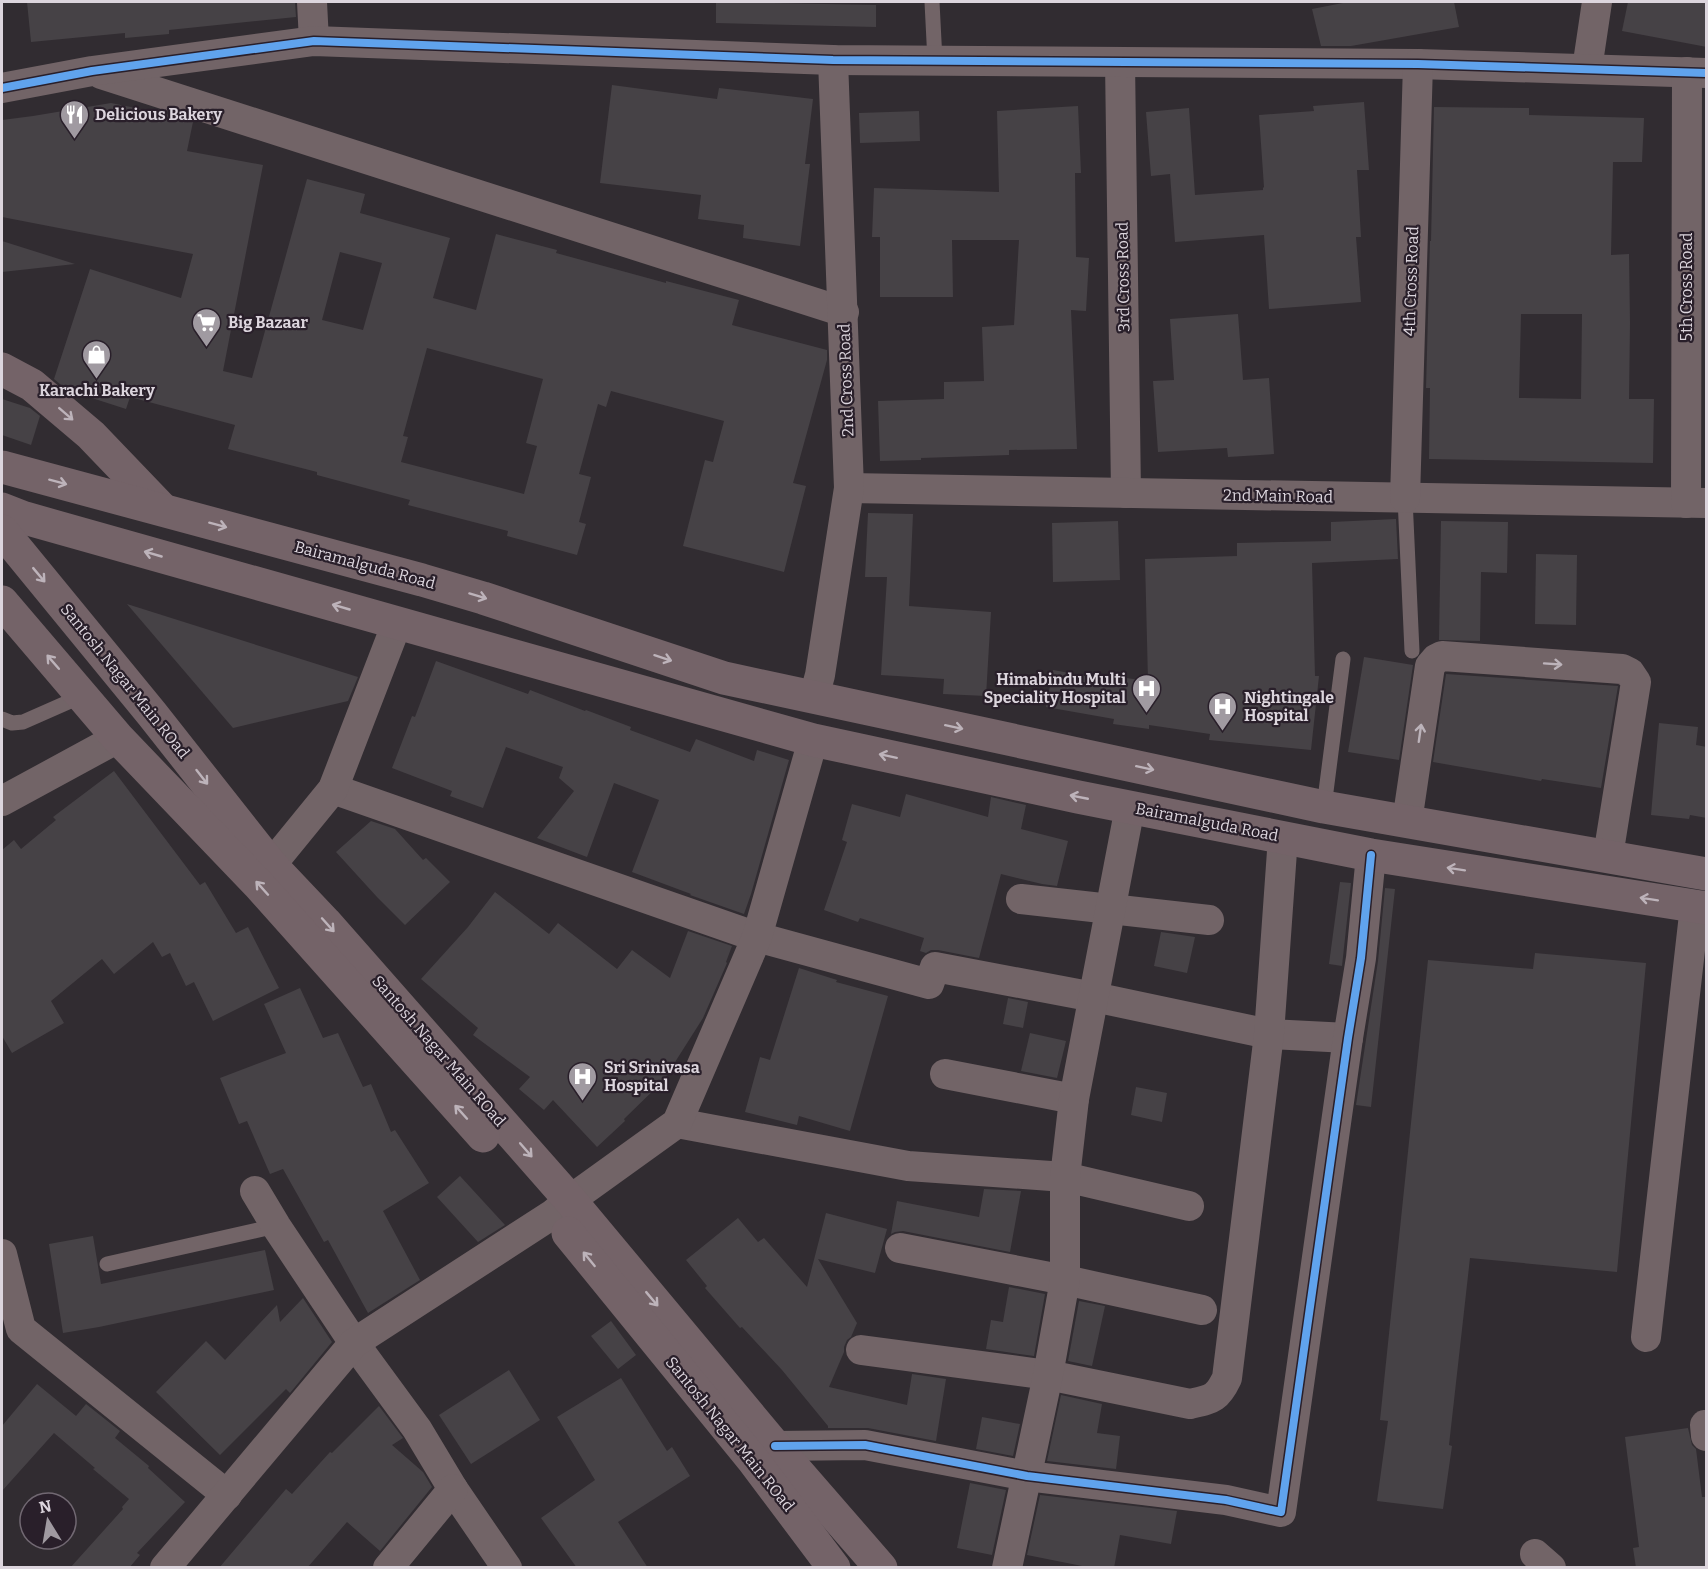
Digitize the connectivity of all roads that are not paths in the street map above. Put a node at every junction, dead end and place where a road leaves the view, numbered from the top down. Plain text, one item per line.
1 (312, 2) edge
2 (932, 2) edge
3 (1597, 2) edge
4 (314, 41) junction
5 (833, 60) junction
6 (935, 61) junction
7 (1120, 62) junction
8 (1418, 64) junction
9 (1587, 69) junction
10 (92, 71) junction
11 (1697, 72) edge
12 (2, 88) edge
13 (844, 312) junction
14 (2, 369) edge
15 (2, 466) edge
16 (849, 488) junction
17 (1126, 493) junction
18 (1404, 498) junction
19 (1696, 503) edge
20 (2, 509) edge
21 (162, 509) junction
22 (2, 531) edge
23 (4, 612) edge
24 (397, 623) junction
25 (1412, 651) dead end
26 (1343, 659) dead end
27 (724, 678) junction
28 (82, 696) junction
29 (814, 697) junction
30 (712, 712) junction
31 (2, 719) edge
32 (118, 738) junction
33 (813, 740) junction
34 (333, 789) junction
35 (2, 801) edge
36 (1130, 807) junction
37 (1324, 807) junction
38 (1407, 822) junction
39 (1283, 837) junction
40 (1371, 855) junction
41 (1608, 856) junction
42 (271, 865) junction
43 (1707, 874) edge
44 (1021, 899) dead end
45 (1701, 907) edge
46 (1111, 909) junction
47 (1209, 921) dead end
48 (757, 938) junction
49 (1094, 997) junction
50 (1269, 1034) junction
51 (1348, 1038) junction
52 (945, 1074) dead end
53 (1074, 1099) junction
54 (677, 1123) junction
55 (1065, 1177) junction
56 (255, 1191) dead end
57 (1189, 1206) dead end
58 (561, 1207) junction
59 (276, 1226) junction
60 (900, 1248) dead end
61 (2, 1254) edge
62 (107, 1264) dead end
63 (1065, 1280) junction
64 (1202, 1310) dead end
65 (1646, 1337) dead end
66 (354, 1343) junction
67 (861, 1350) dead end
68 (1048, 1375) junction
69 (775, 1446) junction
70 (1027, 1476) junction
71 (453, 1489) junction
72 (227, 1495) junction
73 (165, 1568) edge
74 (388, 1568) edge
75 (507, 1568) edge
76 (834, 1568) edge
77 (881, 1568) edge
78 (1007, 1568) edge

1 - 4 street
2 - 6 lane
3 - 9 street
4 - 5 street
4 - 10 street
5 - 6 street
5 - 13 street, 2nd Cross Road
6 - 7 street
7 - 8 street
7 - 17 street, 3rd Cross Road
8 - 9 street
8 - 18 street, 4th Cross Road
9 - 11 street
10 - 12 street
10 - 13 street
11 - 19 street, 5th Cross Road
13 - 16 street, 2nd Cross Road
14 -> 21 main road
15 -> 21 main road, Bairamalguda Road
16 - 17 street, 2nd Main Road
16 - 29 street, 2nd Cross Road
17 - 18 street, 2nd Main Road
18 - 19 street, 2nd Main Road
18 - 25 lane
24 -> 20 main road, Bairamalguda Road
21 -> 27 main road, Bairamalguda Road
22 -> 42 main road, Santosh Nagar Main ROad
28 -> 23 main road, Santosh Nagar Main ROad
24 - 30 main road, Bairamalguda Road
24 - 34 street
26 - 37 lane
27 - 29 main road, Bairamalguda Road
27 - 30 main road
28 - 31 lane
28 - 32 main road, Santosh Nagar Main ROad
29 -> 37 main road, Bairamalguda Road
30 - 33 main road, Bairamalguda Road
32 - 35 street
58 -> 32 main road, Santosh Nagar Main ROad
36 -> 33 main road, Bairamalguda Road
33 - 48 street
34 - 42 street
34 - 48 street
36 - 39 main road, Bairamalguda Road
36 - 46 street
37 - 38 main road, Bairamalguda Road
38 - 41 main road, Bairamalguda Road
38 -> 41 street
39 - 40 main road, Bairamalguda Road
39 - 50 street
45 -> 40 main road, Bairamalguda Road
40 - 51 street
41 - 43 main road, Bairamalguda Road
42 -> 58 main road, Santosh Nagar Main ROad
44 - 46 street
45 - 65 street
46 - 47 street
46 - 49 street
48 - 49 street
48 - 54 street
49 - 50 street
49 - 53 street
50 - 51 street
50 - 68 street
51 - 70 street
52 - 53 street
53 - 55 street
54 - 55 street
54 - 58 street
55 - 57 street
55 - 63 street
56 - 59 street
58 - 66 street
58 -> 69 main road, Santosh Nagar Main ROad
76 -> 58 main road, Santosh Nagar Main ROad
59 - 62 lane
59 - 66 street
60 - 63 street
61 - 72 street
63 - 64 street
63 - 68 street
66 - 71 street
66 - 72 street
67 - 68 street
68 - 70 street
69 - 70 street
69 - 77 main road, Santosh Nagar Main ROad
70 - 78 street
71 - 74 street
71 - 75 street
72 - 73 street

